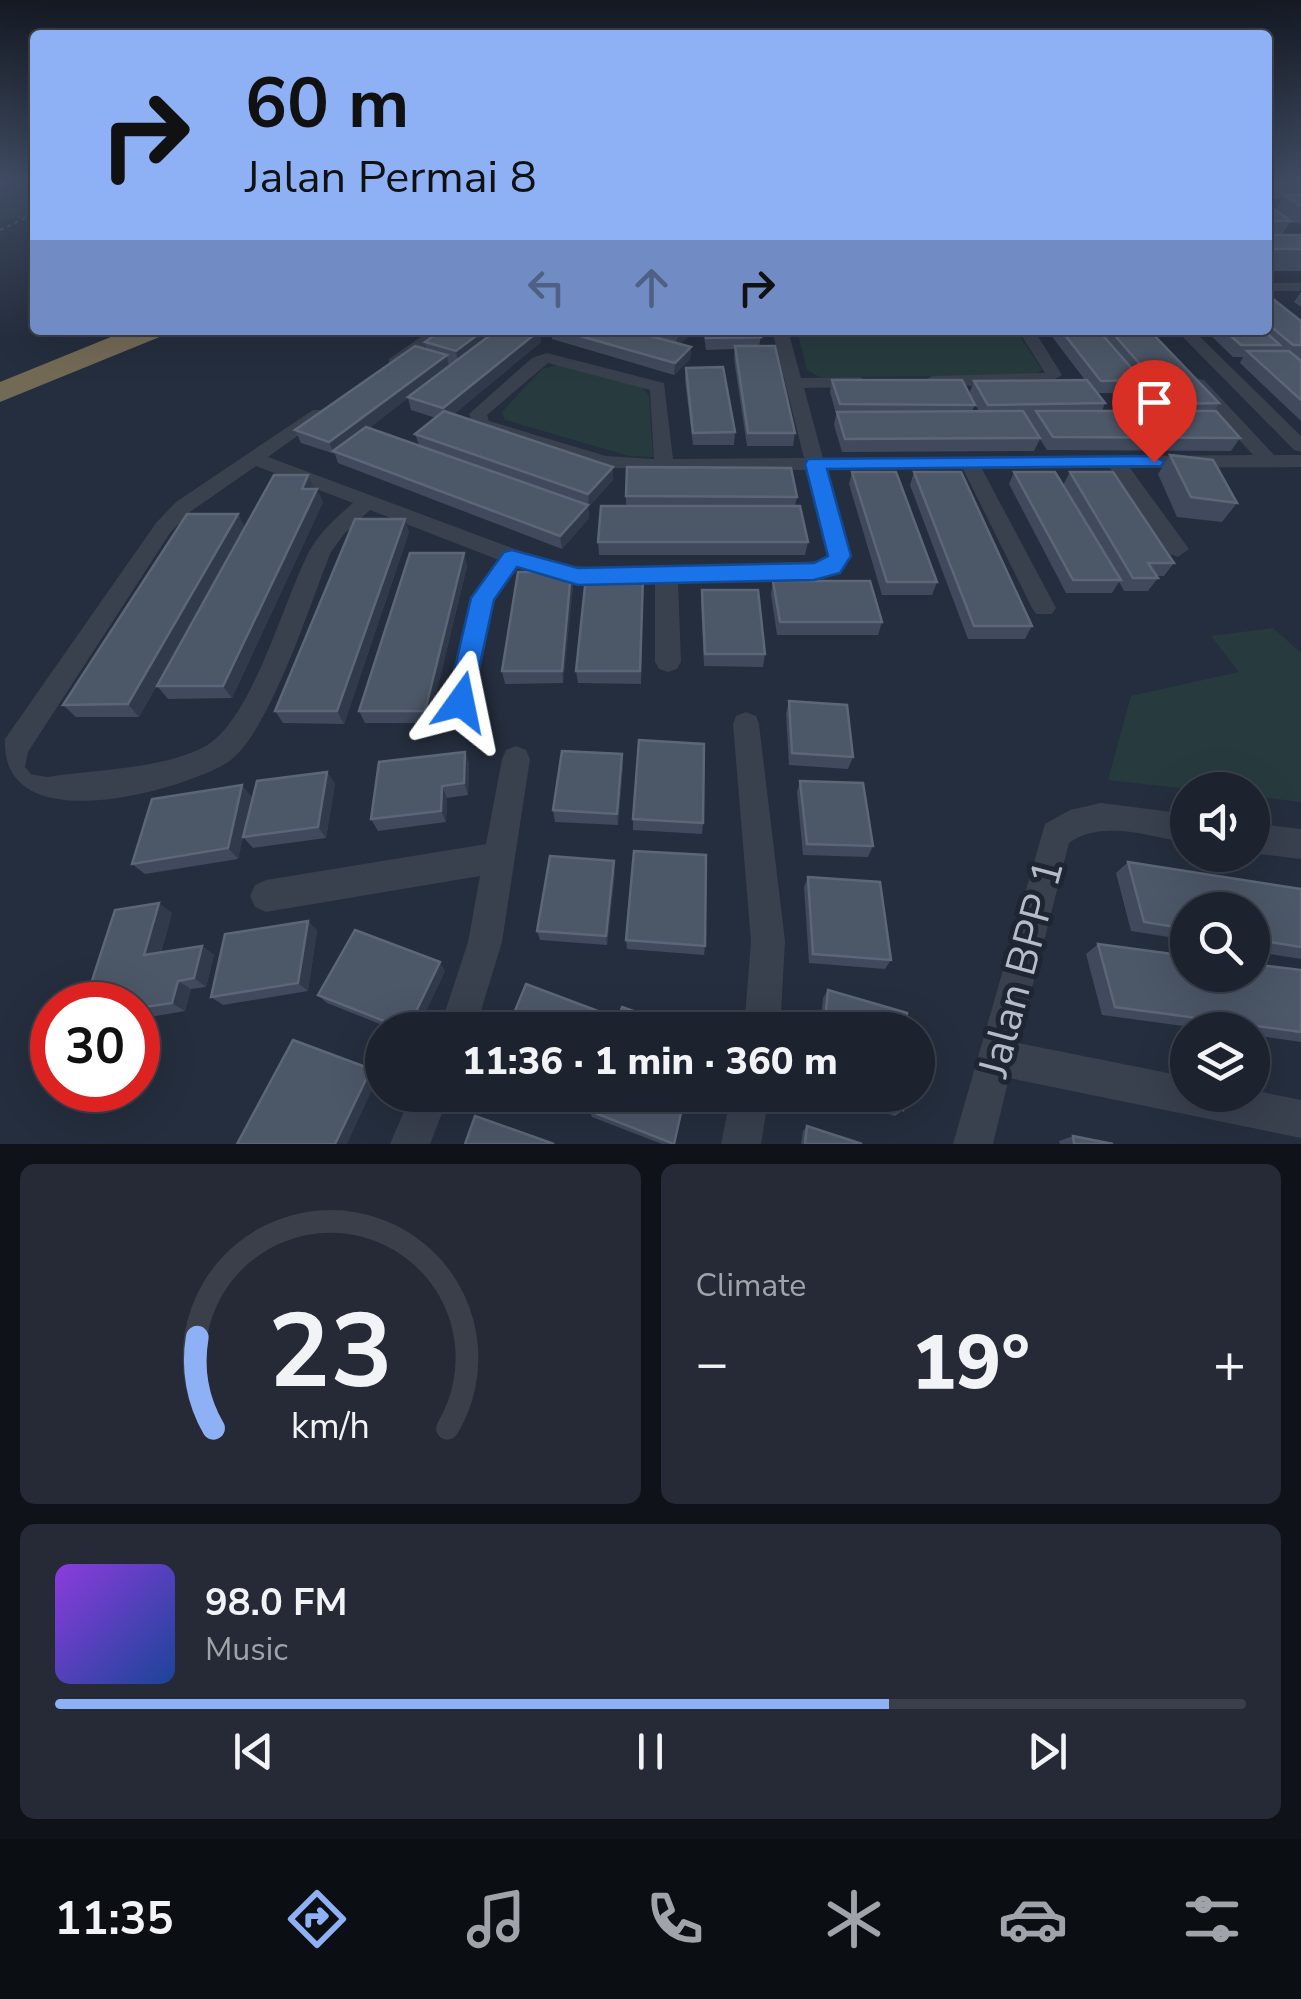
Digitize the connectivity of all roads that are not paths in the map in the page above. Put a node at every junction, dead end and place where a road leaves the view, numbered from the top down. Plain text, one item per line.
1 (1272, 287) edge
2 (1301, 287) edge
3 (96, 335) edge
4 (140, 335) edge
5 (434, 335) edge
6 (781, 335) edge
7 (1030, 335) edge
8 (1189, 335) edge
9 (379, 373) edge
10 (0, 374) edge
11 (1189, 374) edge
12 (871, 382) edge
13 (910, 382) edge
14 (794, 383) junction
15 (0, 393) edge
16 (332, 405) edge
17 (1301, 446) edge
18 (254, 459) junction
19 (1269, 461) junction
20 (1301, 461) edge
21 (1116, 462) junction
22 (664, 464) junction
23 (815, 464) junction
24 (970, 464) junction
25 (367, 502) junction
26 (1178, 548) dead end
27 (512, 558) junction
28 (666, 575) junction
29 (1044, 608) dead end
30 (668, 662) dead end
31 (461, 702) dead end
32 (746, 724) dead end
33 (516, 759) dead end
34 (1170, 826) edge
35 (1270, 840) edge
36 (1301, 844) edge
37 (502, 857) junction
38 (266, 896) dead end
39 (463, 1012) edge
40 (763, 1012) edge
41 (996, 1057) junction
42 (423, 1112) edge
43 (747, 1112) edge
44 (1301, 1119) edge
45 (410, 1144) edge
46 (741, 1144) edge
47 (973, 1144) edge

1 - 2 street
3 - 10 highway
4 - 15 highway
5 - 9 street
6 - 14 street
7 - 13 street
8 - 17 street
11 - 19 street
12 - 14 street
14 - 23 street
16 - 18 street
18 - 25 street
18 - 25 street
19 - 20 street
19 - 21 street
21 - 24 street
21 - 26 street
22 - 22 street
22 - 23 street
23 - 24 street
23 - 28 street
24 - 29 street
25 - 27 street
27 - 28 street
27 - 31 street
28 - 30 street
32 - 40 street
33 - 37 street
34 - 41 street, Jalan BPP 1
35 - 36 street
37 - 38 street
37 - 39 street
41 - 44 street
41 - 47 street, Jalan BPP 1
42 - 45 street
43 - 46 street

